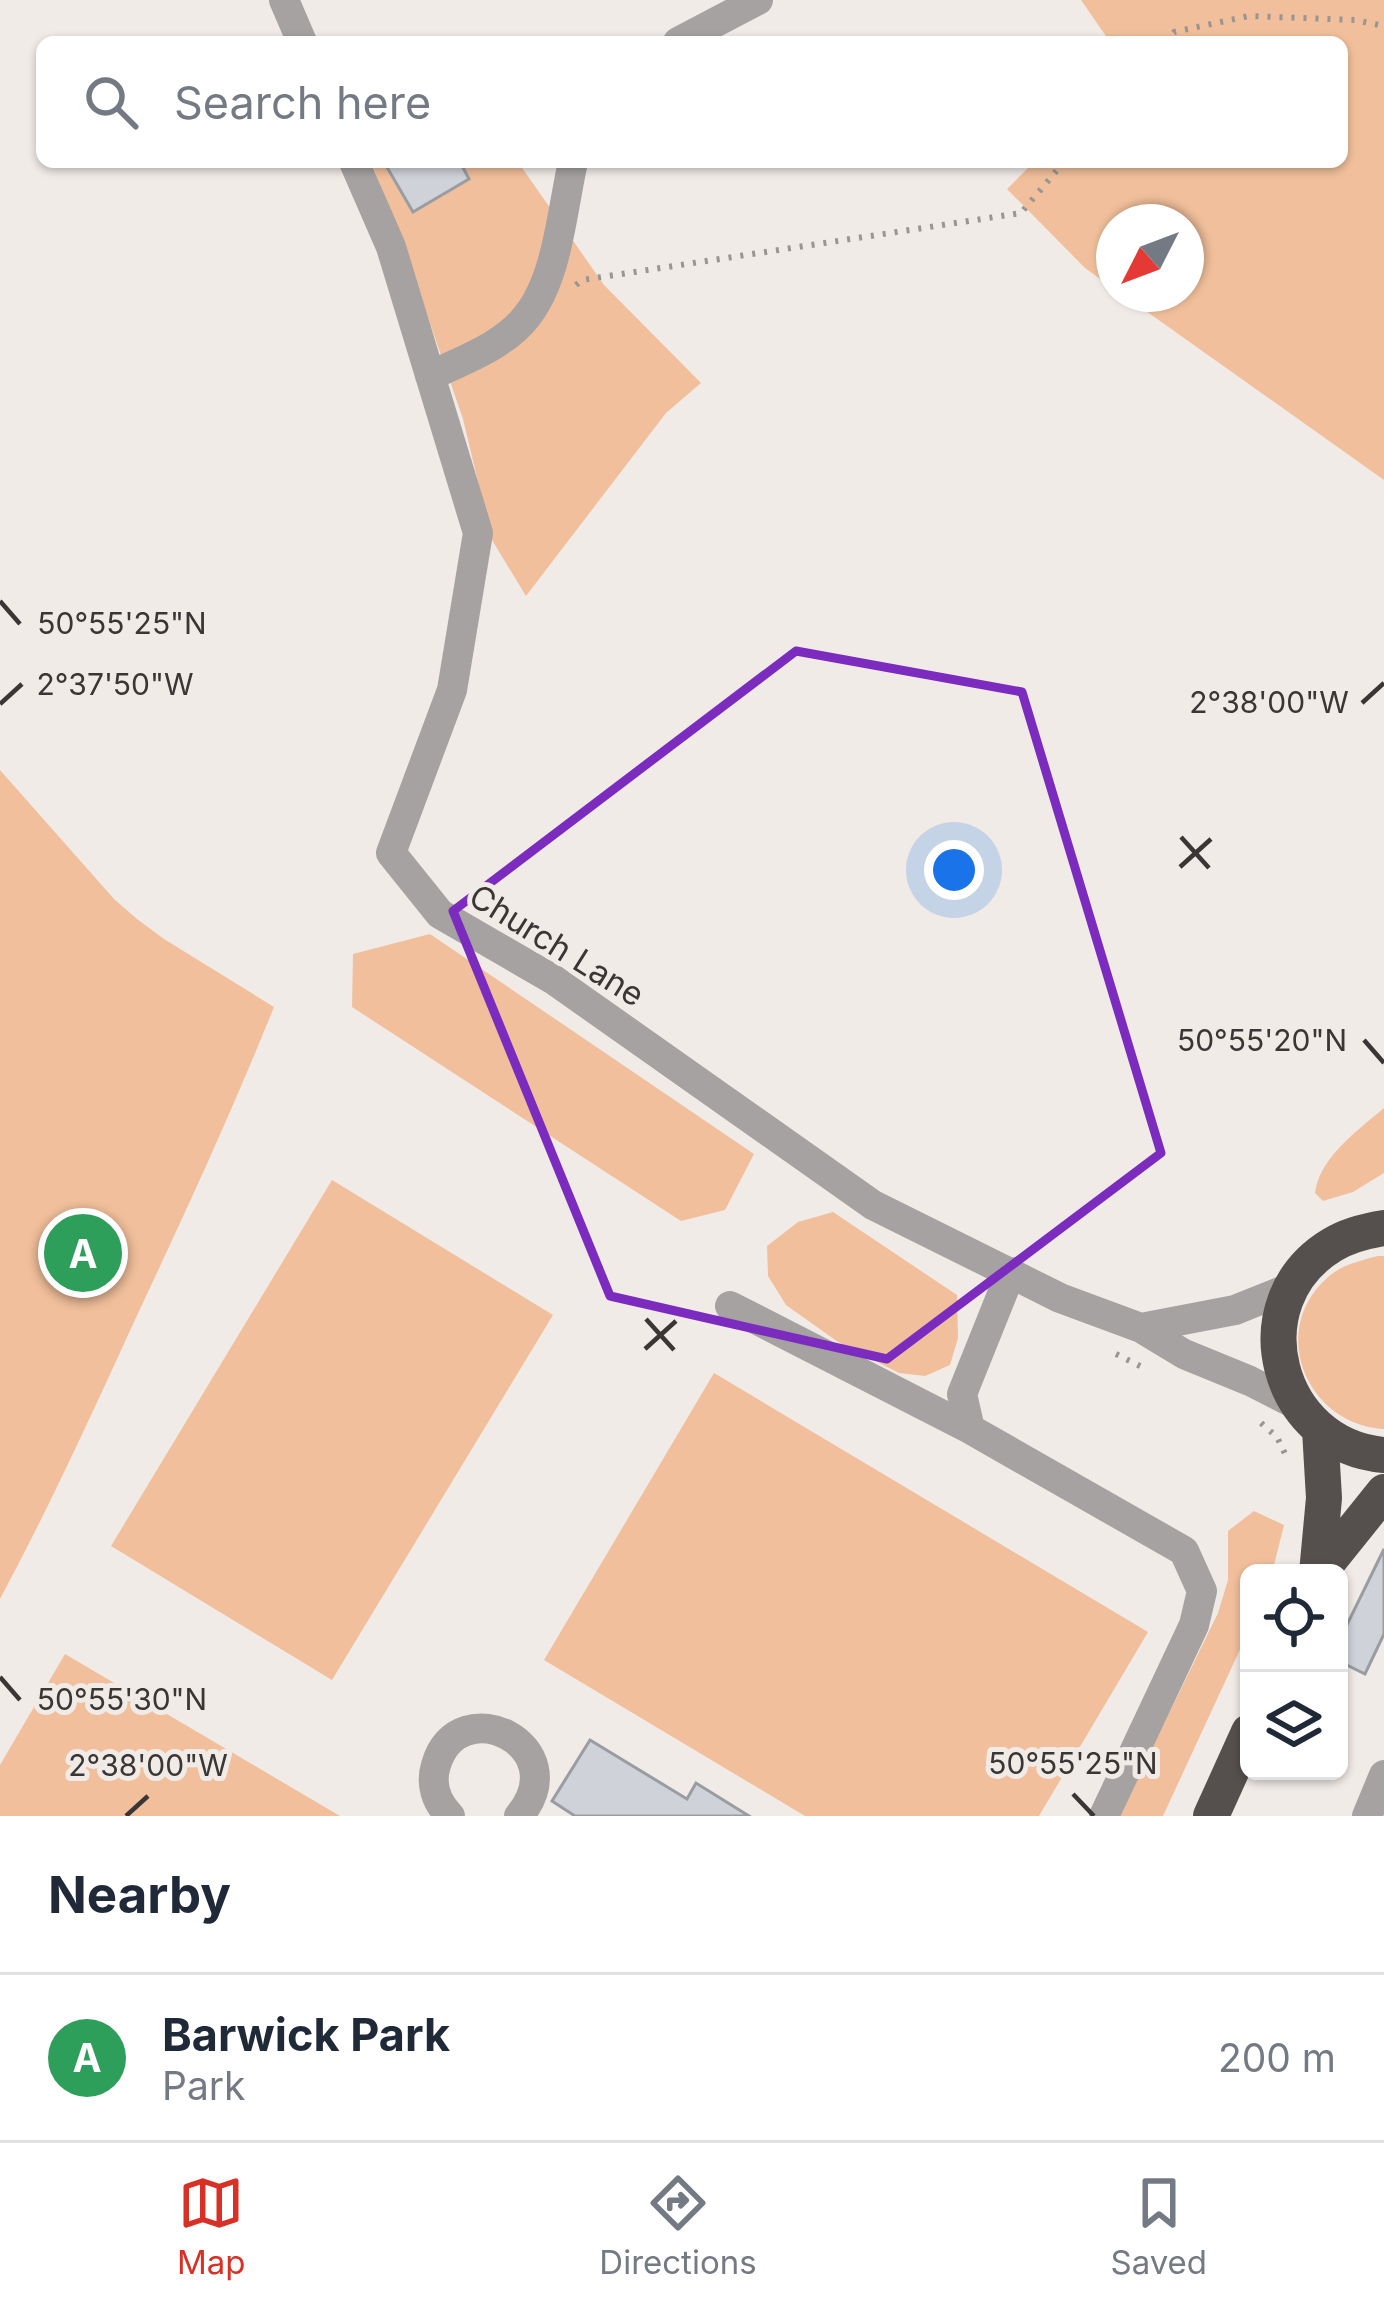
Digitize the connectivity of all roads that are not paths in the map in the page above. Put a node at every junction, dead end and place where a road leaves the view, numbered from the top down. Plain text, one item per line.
1 (284, 0) edge
2 (758, 0) edge
3 (299, 36) edge
4 (689, 36) edge
5 (357, 168) edge
6 (572, 168) edge
7 (430, 376) junction
8 (1384, 1228) edge
9 (1011, 1272) junction
10 (1292, 1287) junction
11 (730, 1306) dead end
12 (1141, 1328) junction
13 (1309, 1418) junction
14 (970, 1429) junction
15 (1384, 1455) edge
16 (1384, 1492) edge
17 (1319, 1564) edge
18 (1325, 1564) edge
19 (1240, 1752) edge
20 (1384, 1775) edge
21 (450, 1816) edge
22 (519, 1816) edge
23 (1104, 1816) edge
24 (1211, 1816) edge
25 (1367, 1816) edge

1 - 3 street
2 - 4 street
5 - 7 street, Church Lane
6 - 7 street
7 - 9 street, Church Lane
8 - 10 highway
9 - 12 street, Church Lane
9 - 14 street
10 - 12 street
10 - 13 highway
11 - 14 street
12 - 13 street, Church Lane
13 - 15 highway
13 - 17 highway
14 - 23 street
16 - 18 highway
19 - 24 highway
20 - 25 street
21 - 22 street

